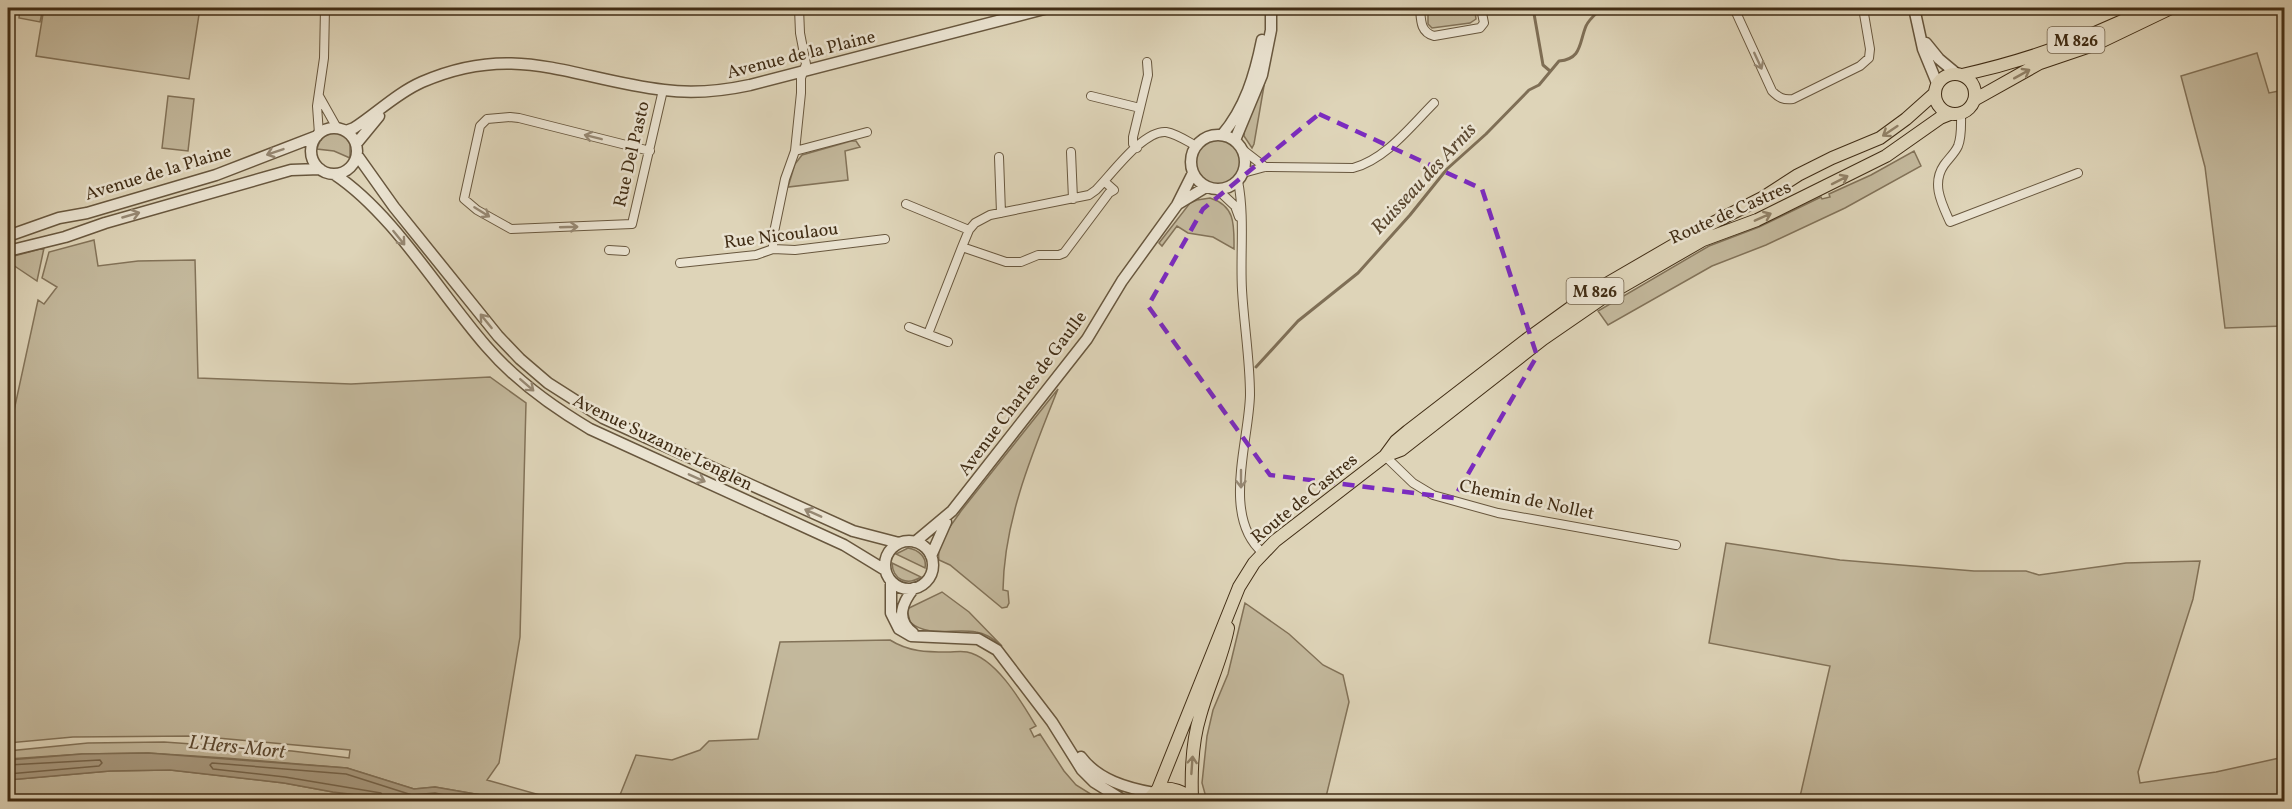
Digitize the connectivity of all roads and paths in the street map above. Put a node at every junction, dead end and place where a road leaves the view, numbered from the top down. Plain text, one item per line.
1 (325, 8) edge
2 (800, 8) edge
3 (1048, 8) edge
4 (1270, 8) edge
5 (1420, 8) edge
6 (1481, 8) edge
7 (1734, 8) edge
8 (1863, 8) edge
9 (1914, 8) edge
10 (2149, 8) edge
11 (2171, 8) edge
12 (1921, 36) junction
13 (1147, 62) dead end
14 (804, 71) junction
15 (1960, 75) junction
16 (1936, 88) junction
17 (663, 90) junction
18 (319, 95) junction
19 (1091, 96) dead end
20 (1974, 100) junction
21 (388, 104) junction
22 (1434, 104) dead end
23 (1140, 108) junction
24 (1956, 113) junction
25 (341, 130) junction
26 (867, 132) dead end
27 (318, 135) junction
28 (1222, 135) junction
29 (1235, 140) junction
30 (1196, 146) junction
31 (1137, 148) junction
32 (356, 149) junction
33 (1243, 150) junction
34 (650, 151) junction
35 (795, 151) junction
36 (1071, 152) dead end
37 (999, 157) dead end
38 (1265, 167) junction
39 (320, 169) junction
40 (2078, 172) dead end
41 (1193, 173) junction
42 (334, 174) junction
43 (1241, 177) junction
44 (1104, 182) junction
45 (1206, 187) junction
46 (1218, 190) junction
47 (1073, 199) junction
48 (906, 204) dead end
49 (1177, 205) junction
50 (1001, 213) junction
51 (1241, 222) junction
52 (969, 230) junction
53 (8, 236) edge
54 (885, 239) dead end
55 (962, 247) junction
56 (773, 249) junction
57 (609, 250) dead end
58 (8, 251) edge
59 (625, 251) dead end
60 (680, 263) dead end
61 (909, 327) dead end
62 (928, 334) junction
63 (948, 342) dead end
64 (1385, 456) junction
65 (938, 529) junction
66 (915, 542) junction
67 (899, 543) junction
68 (1676, 545) dead end
69 (1263, 553) junction
70 (931, 555) junction
71 (885, 570) junction
72 (891, 581) junction
73 (914, 588) junction
74 (1232, 601) junction
75 (921, 636) junction
76 (1054, 724) junction
77 (1153, 794) edge
78 (1193, 800) edge
79 (1126, 801) edge

1 - 18 street
2 - 14 street
3 - 14 street, Avenue de la Plaine
4 - 28 street
4 - 29 street
5 - 6 street
7 -> 8 street
9 - 12 street
10 - 15 main road, M 826
20 -> 11 main road, M 826
12 - 15 street
12 - 16 street
13 - 23 street
14 - 17 street, Avenue de la Plaine
14 - 35 street
15 - 16 main road, M 826
15 - 20 main road
16 - 24 main road
16 -> 64 main road, Route de Castres / M 826
17 - 21 street, Avenue de la Plaine
17 - 34 street, Rue Del Pasto
18 - 25 street
18 - 27 street
19 - 23 street
20 - 24 main road, M 826
21 - 25 street, Avenue de la Plaine
21 - 32 street, Avenue de la Plaine
22 - 38 street
23 - 31 street
24 - 40 street
64 -> 24 main road, Route de Castres / M 826
25 - 27 street
25 - 32 street
26 - 35 street
27 - 39 street
27 -> 53 street, Avenue de la Plaine
28 - 29 street
28 - 30 street
29 - 33 street
30 - 31 street
30 - 41 street
31 - 44 street
32 - 42 street
67 -> 32 street, Avenue Suzanne Lenglen
33 - 38 street
33 - 43 street
34 -> 34 street, Rue Del Pasto
35 - 56 street
36 - 47 street
37 - 50 street
38 - 43 street
39 - 42 street
58 -> 39 street, Avenue de la Plaine
41 - 45 street
41 - 49 street, Avenue Charles de Gaulle
42 -> 71 street, Avenue Suzanne Lenglen
43 - 46 street
43 - 51 street
44 - 47 street
44 - 55 street
45 - 46 street
45 - 49 street, Avenue Charles de Gaulle
46 - 51 street
47 - 50 street
48 - 52 street
49 - 65 street, Avenue Charles de Gaulle
50 - 52 street
51 -> 69 street
52 - 55 street
54 - 56 street, Rue Nicoulaou
55 - 62 street
56 - 60 street, Rue Nicoulaou
57 - 59 street
61 - 62 street
62 - 63 street
64 - 68 street, Chemin de Nollet
64 - 69 main road, Route de Castres / M 826
65 - 66 street, Avenue Charles de Gaulle
65 - 70 street, Avenue Charles de Gaulle
66 - 67 street
66 - 70 street
67 - 71 street
69 - 74 main road, Route de Castres / M 826
70 - 73 street
71 - 72 street
72 - 73 street
72 - 75 street
73 - 75 street
74 - 77 main road, Route de Castres / M 826
78 -> 74 main road, Route de Castres / M 826
75 - 76 street
76 - 77 street
76 - 79 street
77 - 78 main road

